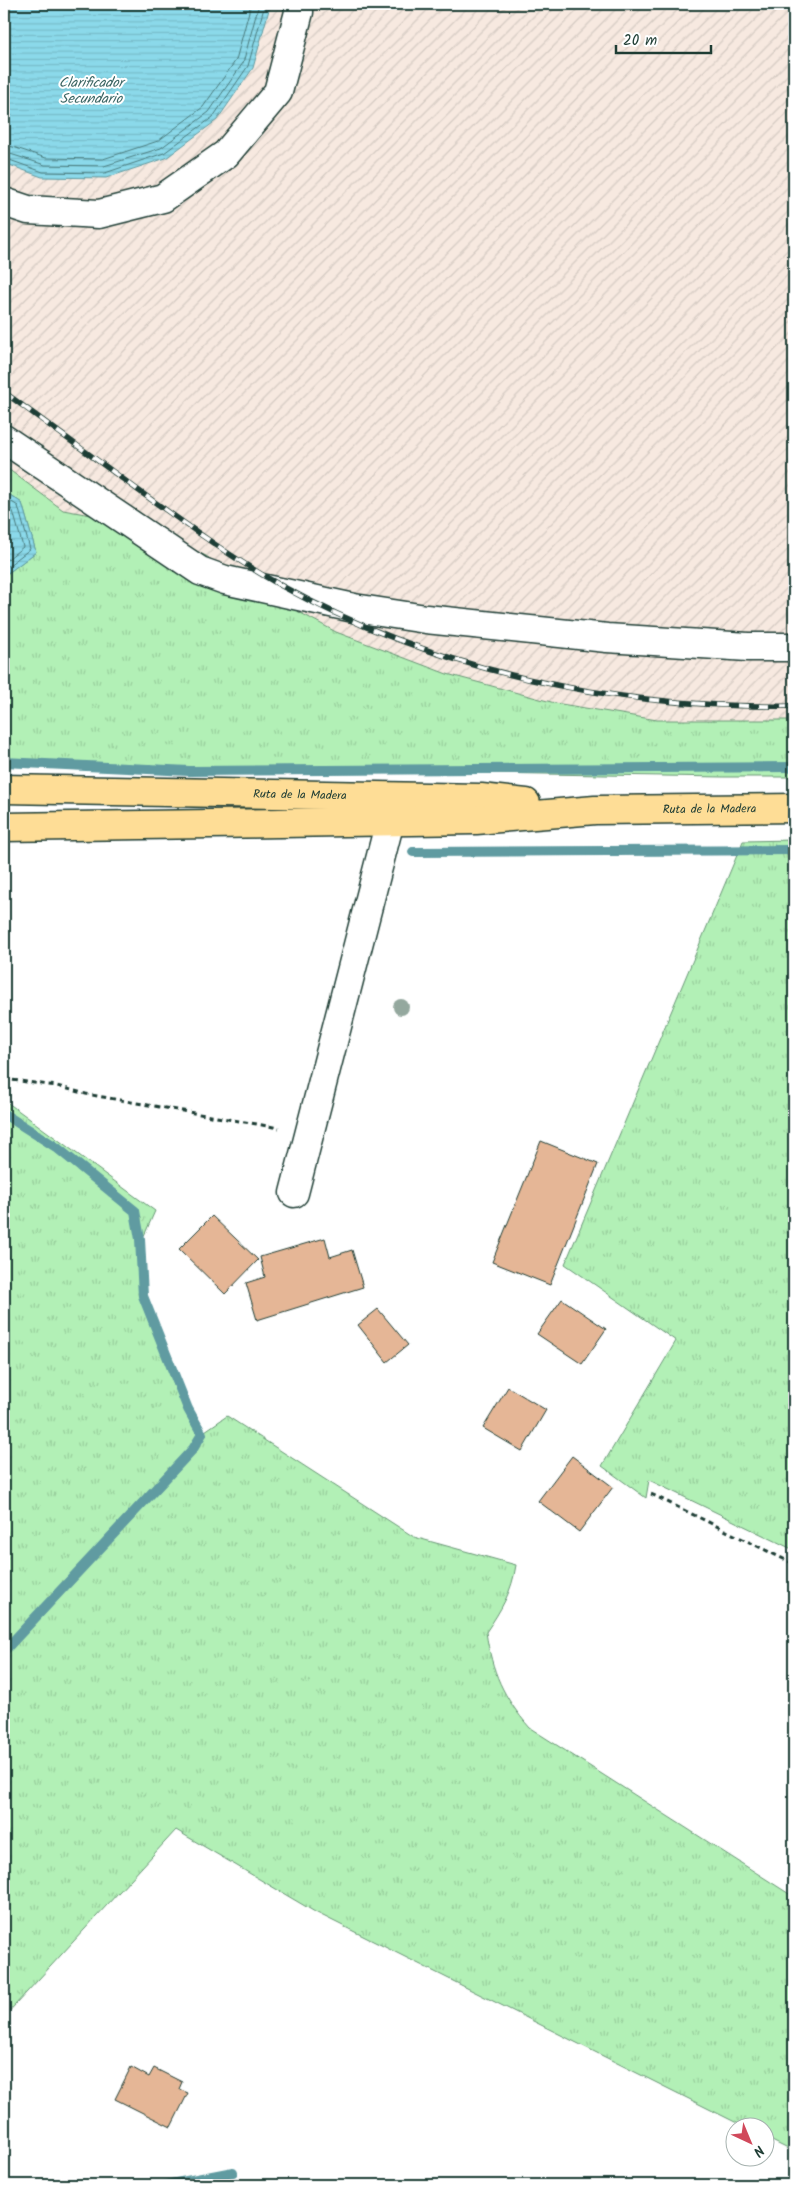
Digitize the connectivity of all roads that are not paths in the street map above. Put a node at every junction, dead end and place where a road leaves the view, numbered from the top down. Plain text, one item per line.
1 (298, 4) edge
2 (4, 202) edge
3 (4, 439) edge
4 (794, 647) edge
5 (4, 789) edge
6 (794, 808) edge
7 (595, 810) junction
8 (390, 821) junction
9 (4, 828) edge
10 (294, 1194) dead end

1 - 2 lane
3 - 4 lane
5 - 7 highway, Ruta de la Madera
6 - 7 highway, Ruta de la Madera
7 - 8 highway, Ruta de la Madera
8 - 9 highway, Ruta de la Madera
8 - 10 lane

